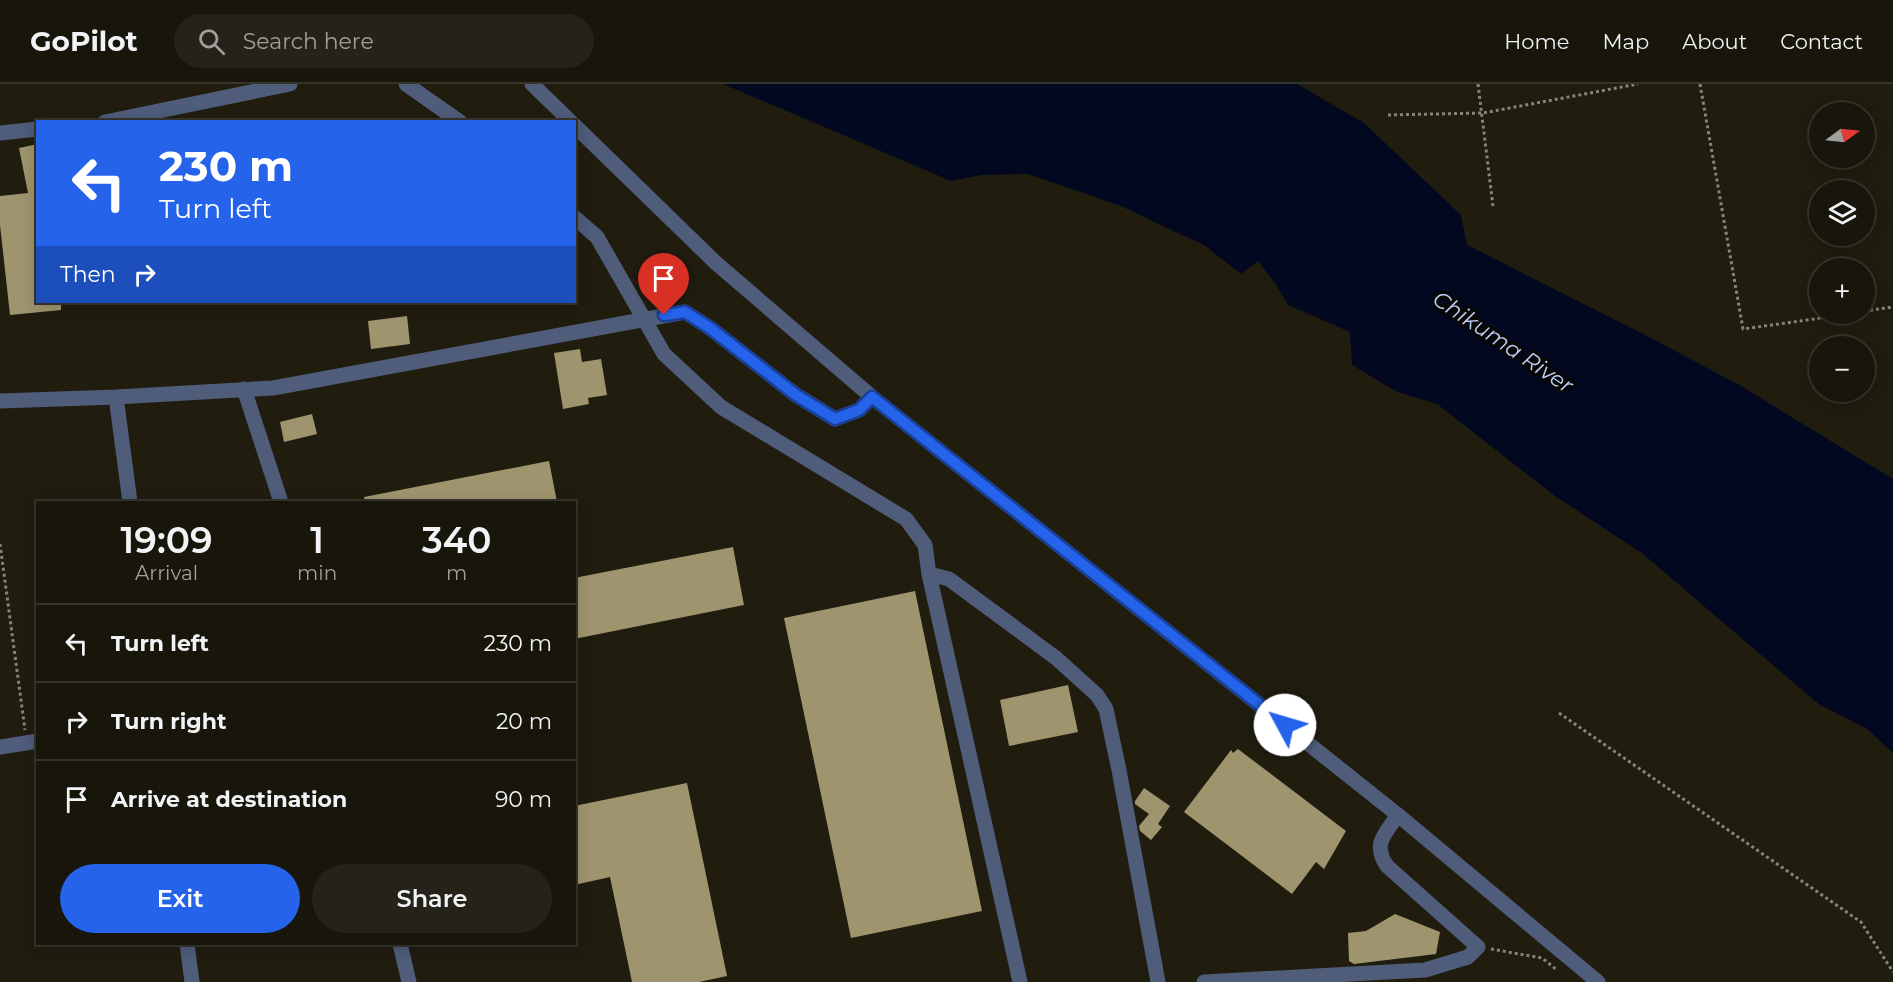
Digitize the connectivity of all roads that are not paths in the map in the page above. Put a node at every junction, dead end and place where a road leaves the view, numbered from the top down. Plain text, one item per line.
1 (290, 84) edge
2 (406, 84) edge
3 (532, 84) edge
4 (115, 120) edge
5 (456, 120) edge
6 (569, 120) edge
7 (576, 127) edge
8 (36, 129) edge
9 (0, 133) edge
10 (576, 219) edge
11 (644, 318) junction
12 (244, 389) junction
13 (116, 397) junction
14 (872, 397) junction
15 (0, 401) edge
16 (130, 501) edge
17 (281, 501) edge
18 (929, 574) junction
19 (32, 742) edge
20 (0, 747) edge
21 (1398, 815) junction
22 (186, 945) edge
23 (400, 945) edge
24 (192, 982) edge
25 (409, 982) edge
26 (1020, 982) edge
27 (1158, 982) edge
28 (1204, 982) edge
29 (1598, 982) edge

1 - 4 street
2 - 5 street
3 - 6 street
7 - 14 street
8 - 9 street
10 - 11 street
11 - 12 street
11 - 14 street
11 - 18 street
12 - 13 street
12 - 17 street
13 - 15 street
13 - 16 street
14 - 21 street
18 - 26 street
18 - 27 street
19 - 20 street
21 - 28 street
21 - 29 street
22 - 24 street
23 - 25 street

